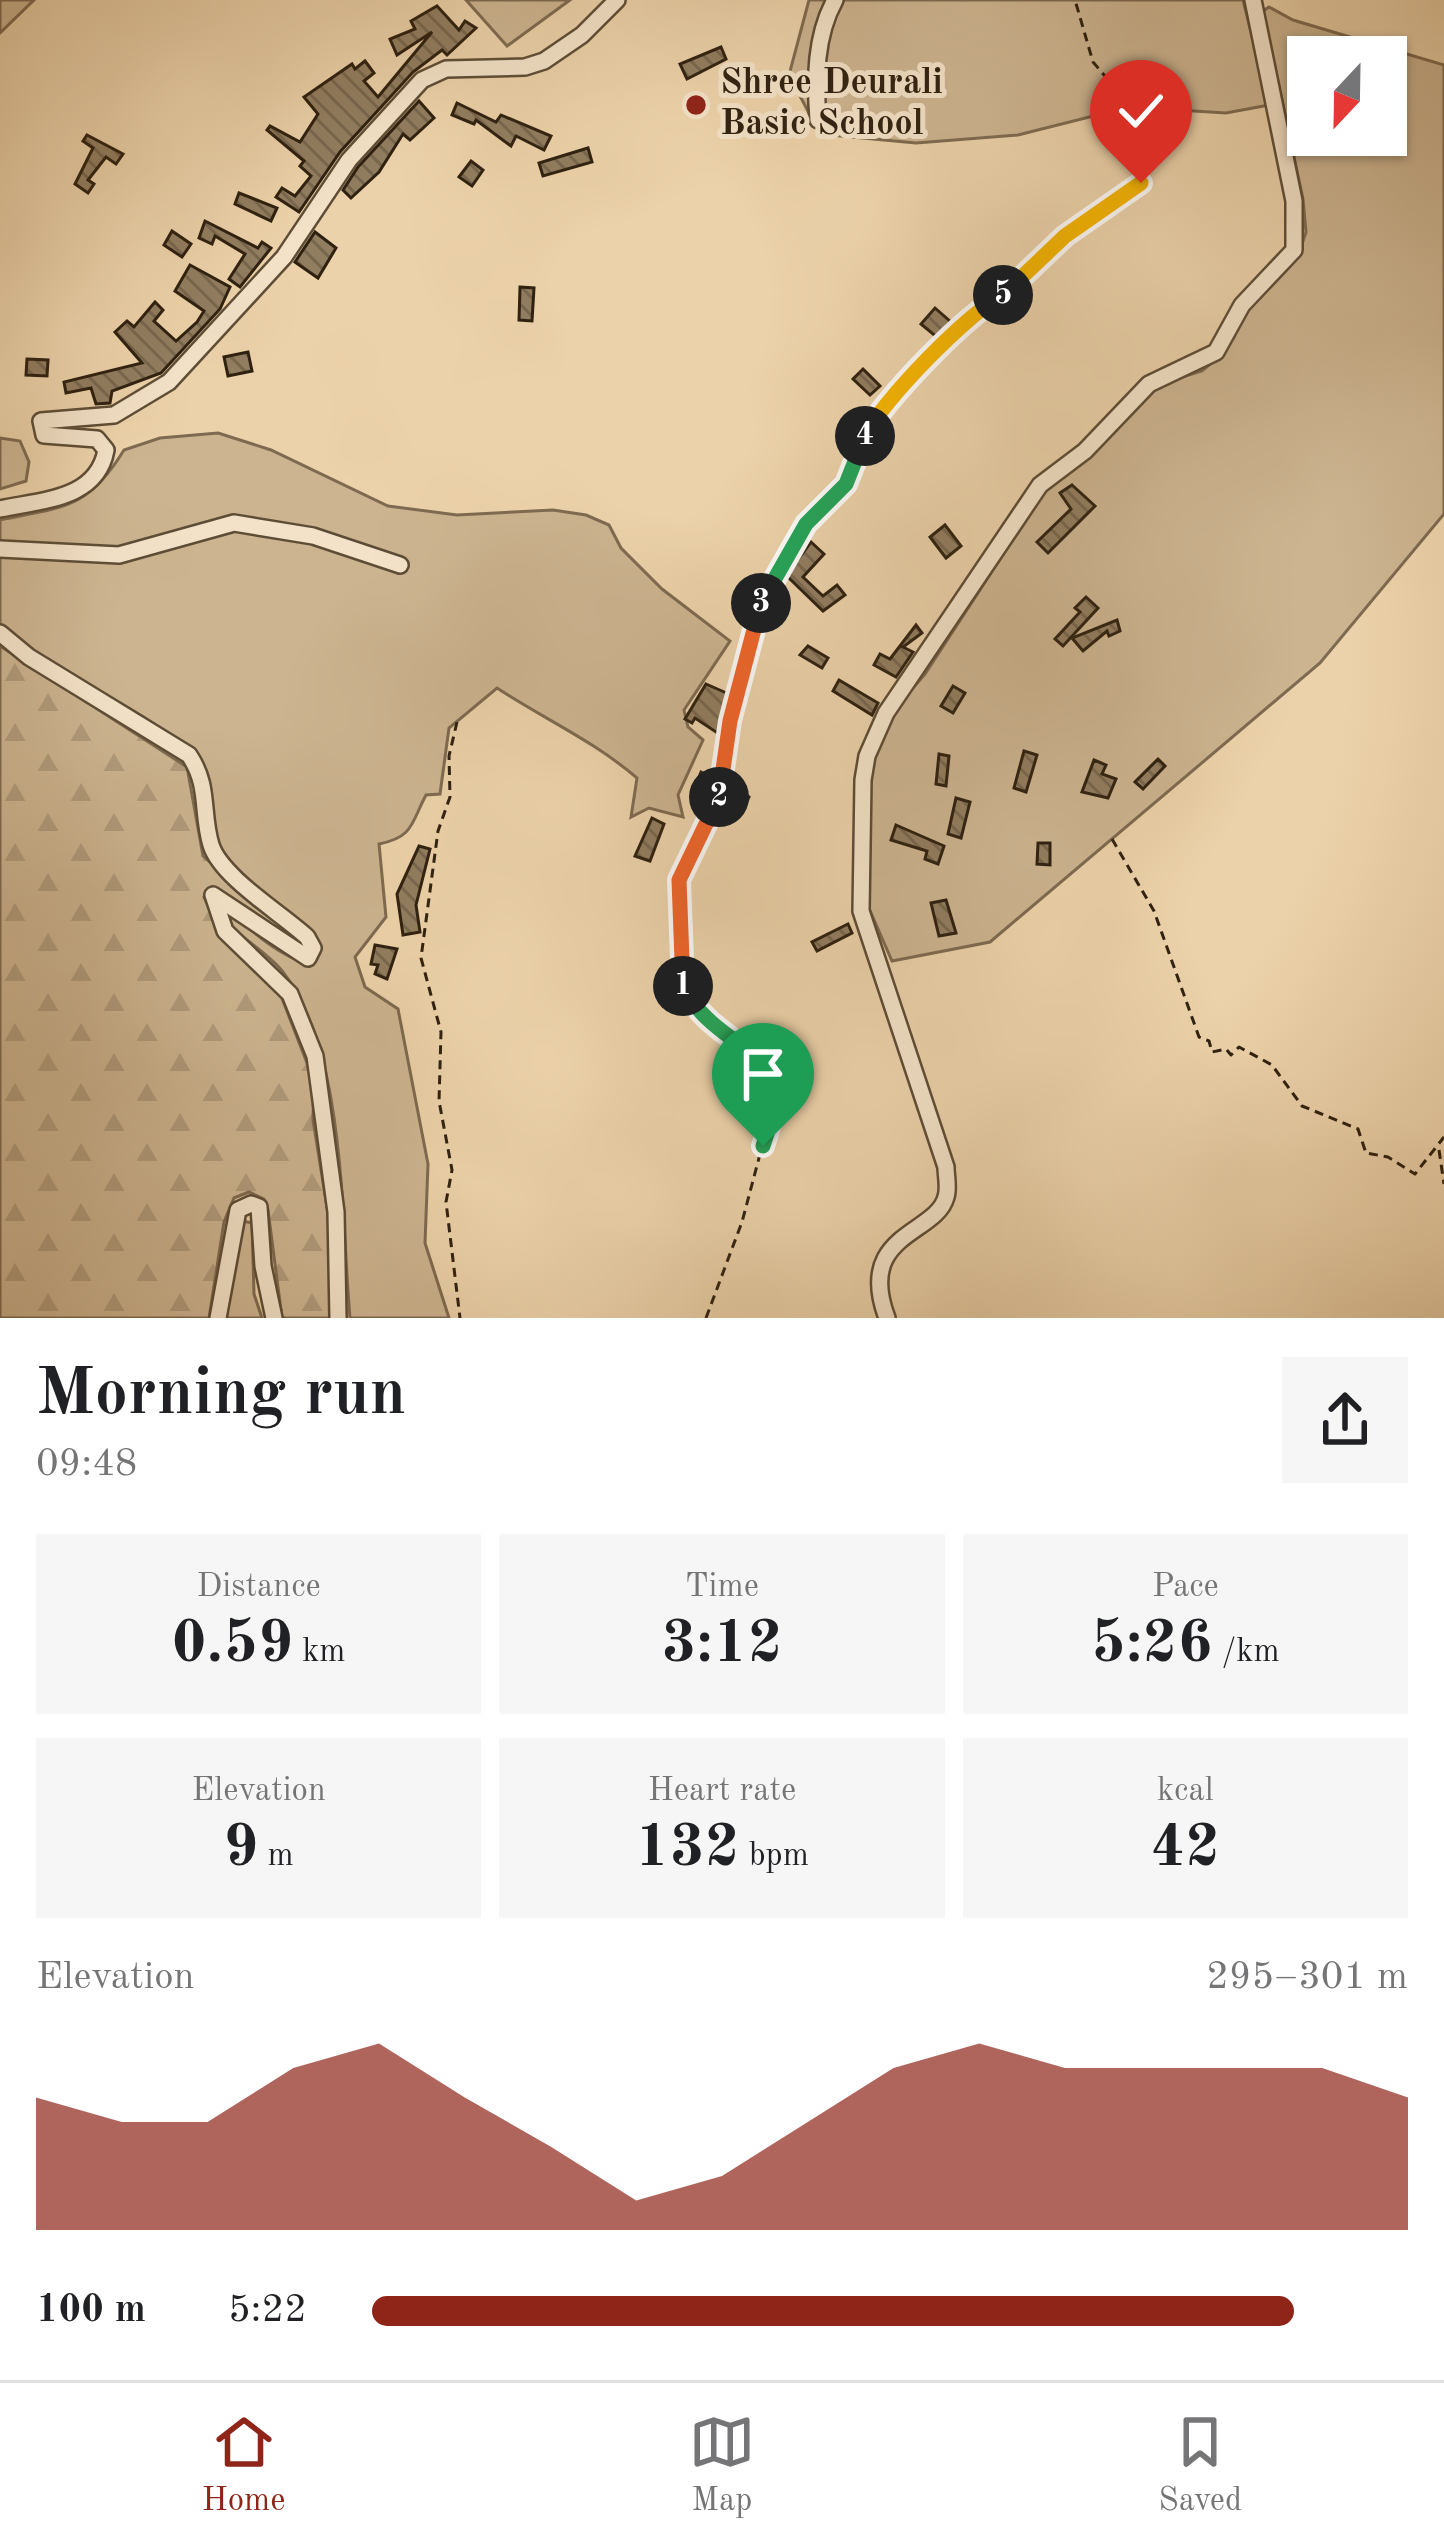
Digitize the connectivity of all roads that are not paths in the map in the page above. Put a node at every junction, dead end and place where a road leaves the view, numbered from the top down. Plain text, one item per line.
1 (617, 0) edge
2 (835, 0) edge
3 (1253, 0) edge
4 (818, 119) dead end
5 (0, 509) edge
6 (0, 549) edge
7 (400, 565) dead end
8 (0, 633) edge
9 (218, 1318) edge
10 (274, 1318) edge
11 (338, 1318) edge
12 (887, 1318) edge

1 - 5 street
2 - 4 street
3 - 12 street
6 - 7 street
8 - 11 street
9 - 10 street

